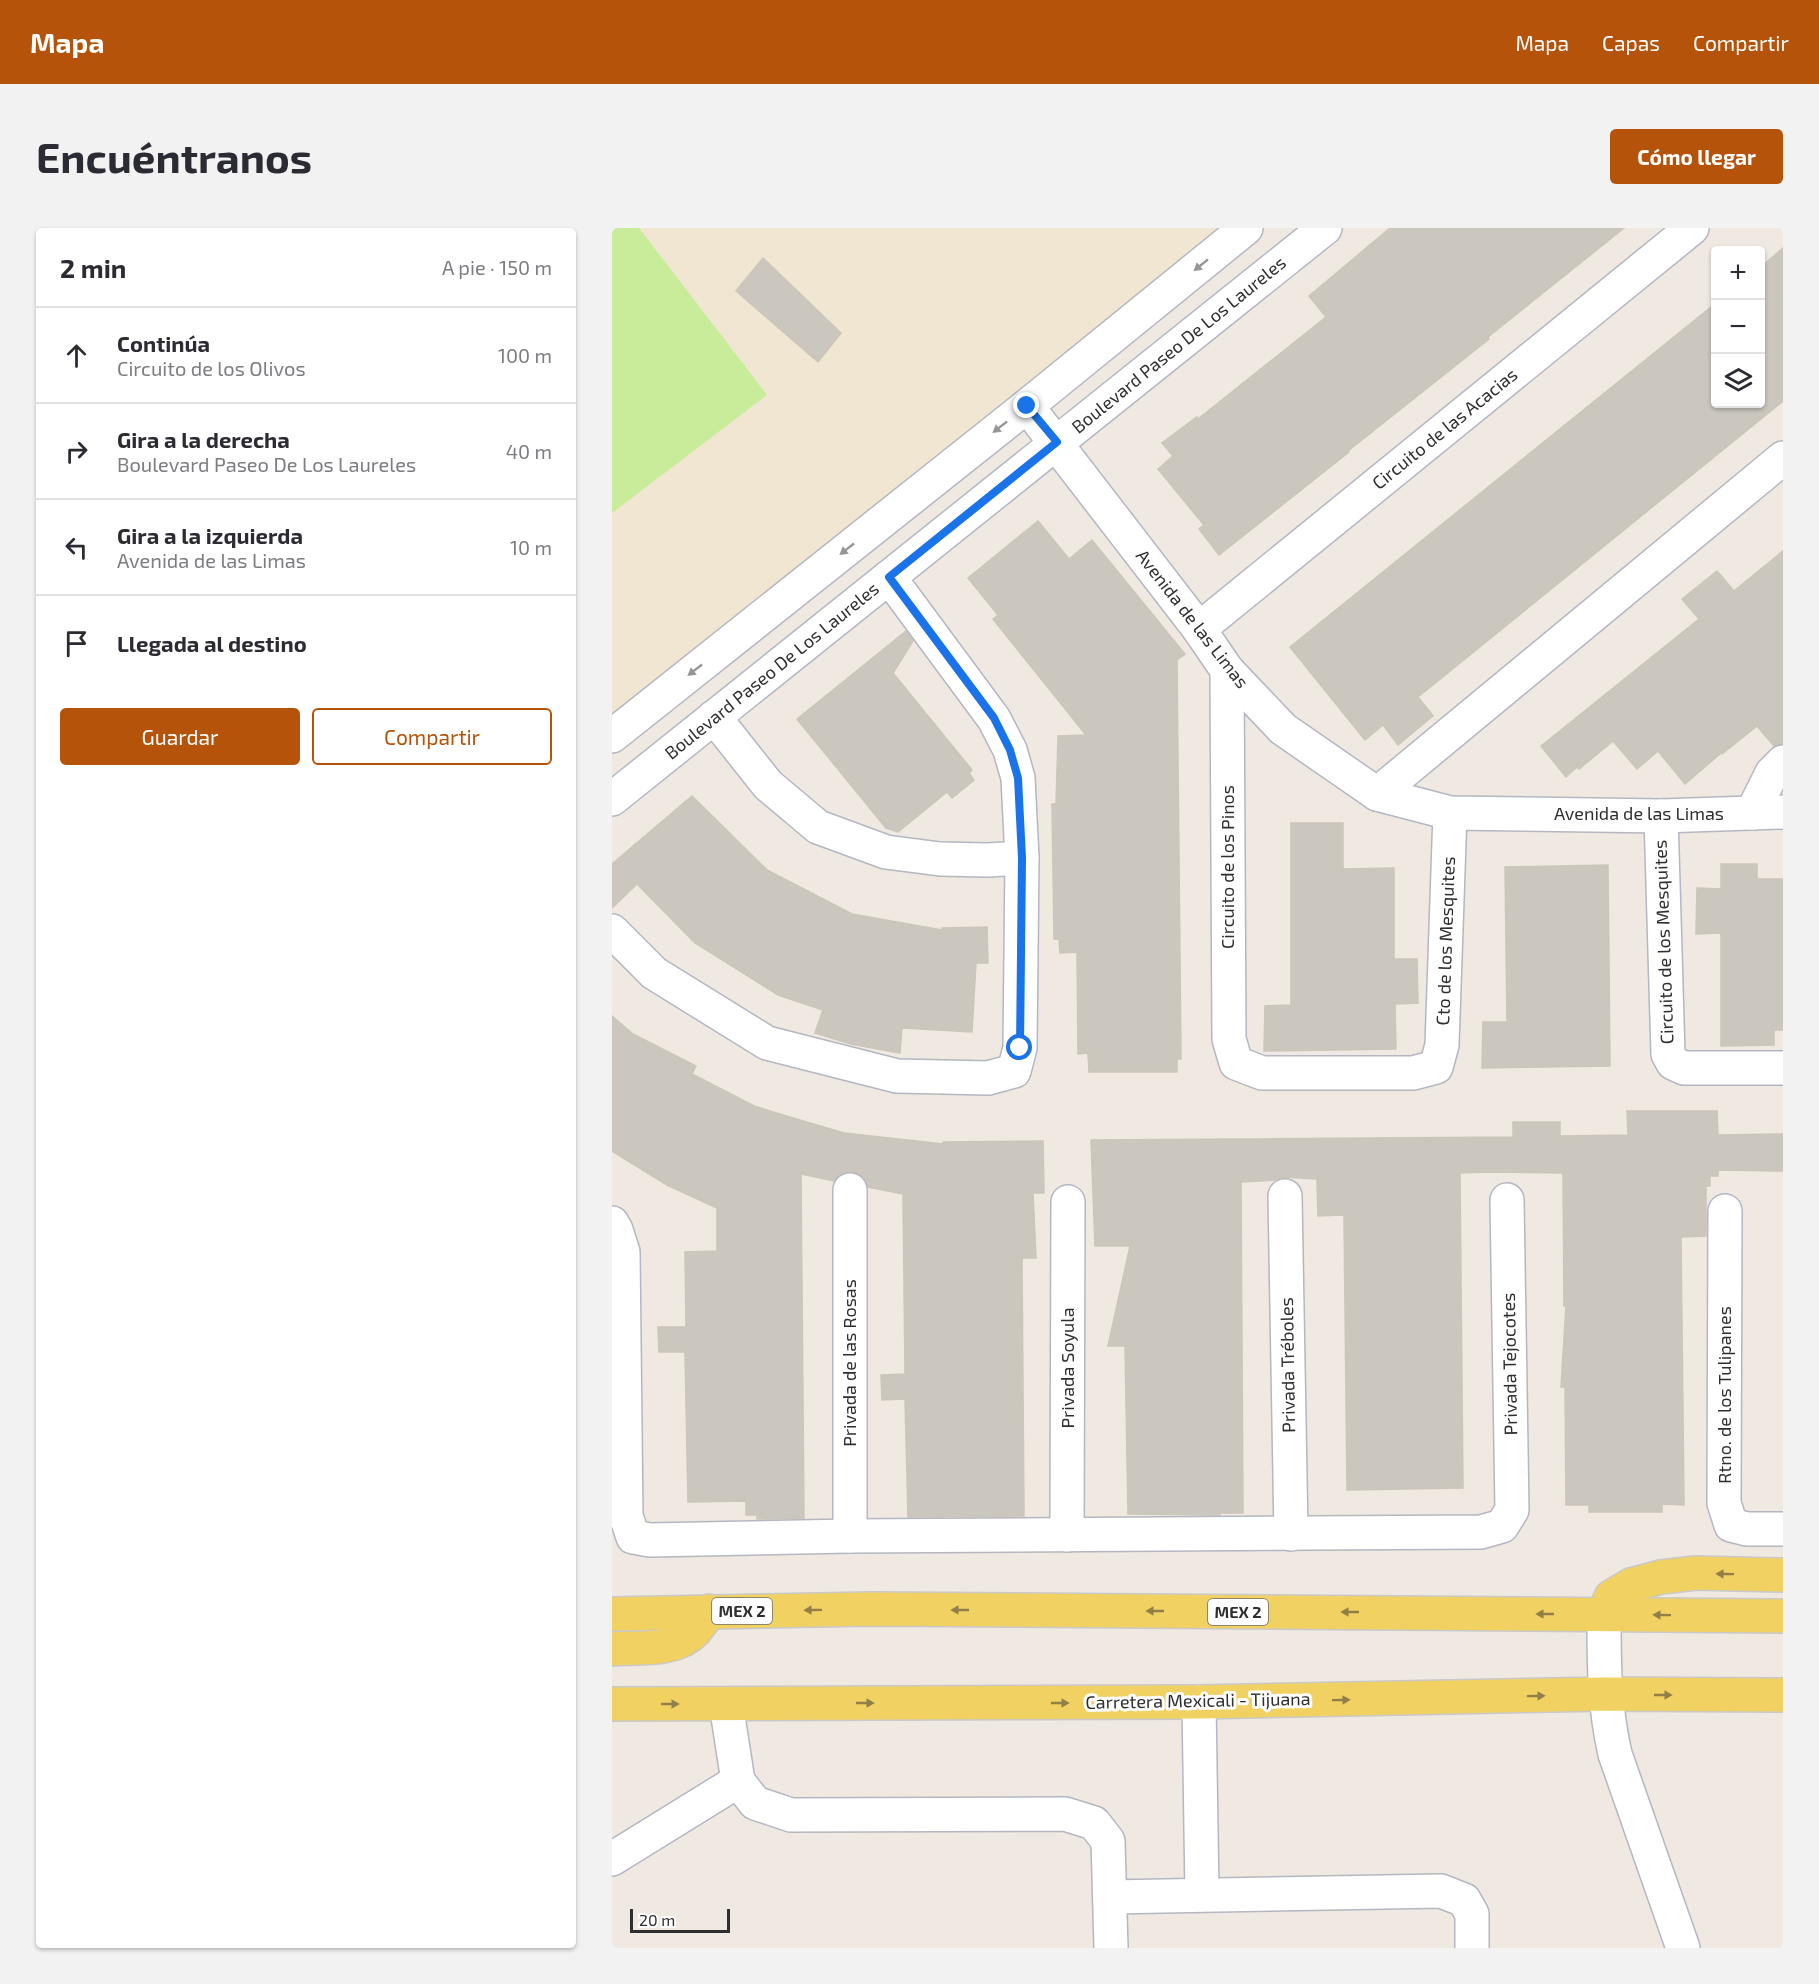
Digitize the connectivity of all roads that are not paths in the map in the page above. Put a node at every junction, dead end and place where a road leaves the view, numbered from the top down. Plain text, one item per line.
1 (1246, 228) edge
2 (1325, 228) edge
3 (1692, 228) edge
4 (1027, 406) junction
5 (1057, 442) junction
6 (1783, 458) edge
7 (889, 577) junction
8 (1199, 629) junction
9 (1227, 670) junction
10 (714, 717) junction
11 (612, 736) edge
12 (1783, 762) edge
13 (1377, 794) junction
14 (612, 799) edge
15 (1450, 813) junction
16 (1767, 813) edge
17 (1661, 816) junction
18 (1022, 858) junction
19 (612, 931) edge
20 (1436, 1067) joint
21 (1783, 1068) edge
22 (850, 1190) dead end
23 (1285, 1196) dead end
24 (1507, 1200) dead end
25 (1068, 1202) dead end
26 (1725, 1211) dead end
27 (613, 1227) edge
28 (618, 1458) edge
29 (1783, 1529) edge
30 (1291, 1534) junction
31 (1067, 1535) junction
32 (850, 1536) junction
33 (1783, 1575) edge
34 (709, 1611) junction
35 (612, 1614) edge
36 (1604, 1614) junction
37 (1783, 1616) edge
38 (612, 1648) edge
39 (1605, 1694) junction
40 (1783, 1695) edge
41 (1199, 1702) junction
42 (612, 1704) edge
43 (726, 1704) junction
44 (738, 1781) junction
45 (612, 1859) edge
46 (1202, 1894) junction
47 (1110, 1897) junction
48 (1111, 1948) edge
49 (1472, 1948) edge
50 (1683, 1948) edge

1 -> 4 street
2 - 5 street, Boulevard Paseo De Los Laureles
3 - 8 street, Circuito de las Acacias
4 - 5 street, Avenida de las Limas
4 -> 11 street
5 - 7 street, Boulevard Paseo De Los Laureles
5 - 8 street, Avenida de las Limas
6 - 13 street
7 - 10 street, Boulevard Paseo De Los Laureles
7 - 18 street
8 - 9 street, Avenida de las Limas
9 - 13 street, Avenida de las Limas
9 - 20 street, Circuito de los Pinos
10 - 14 street, Boulevard Paseo De Los Laureles
10 - 18 street
12 - 16 street
13 - 15 street, Avenida de las Limas
15 - 17 street, Avenida de las Limas
15 - 20 street, Cto de los Mesquites
16 - 17 street, Avenida de las Limas
17 - 21 street, Circuito de los Mesquites
18 - 19 street
22 - 32 street, Privada de las Rosas
23 - 30 street, Privada Tréboles
24 - 30 street, Privada Tejocotes
25 - 31 street, Privada Soyula
26 - 29 street, Rtno. de los Tulipanes
27 - 28 street
28 - 32 street
30 - 31 street
31 - 32 street
33 -> 36 main road
34 - 35 main road, MEX 2
36 -> 34 main road, MEX 2
34 - 38 main road
37 -> 36 main road, MEX 2
36 - 39 street
39 -> 40 main road, Carretera Mexicali - Tijuana
41 -> 39 main road, Carretera Mexicali - Tijuana
39 - 50 street
43 -> 41 main road, Carretera Mexicali - Tijuana
41 - 46 street
42 -> 43 main road, Carretera Mexicali - Tijuana
43 - 44 street
44 - 45 street
44 - 47 street
46 - 47 street
46 - 49 street
47 - 48 street

